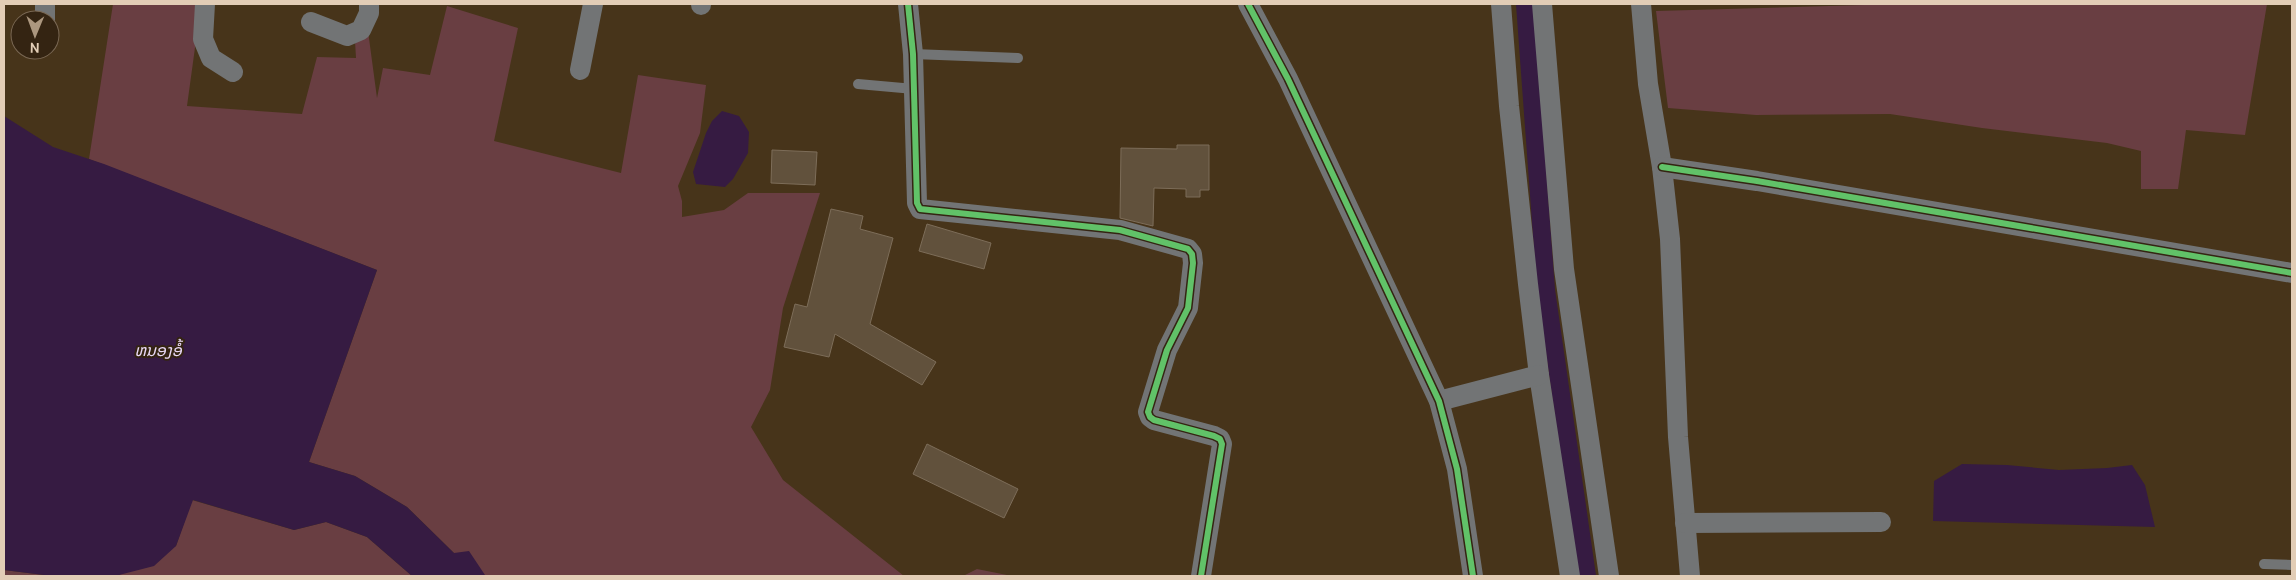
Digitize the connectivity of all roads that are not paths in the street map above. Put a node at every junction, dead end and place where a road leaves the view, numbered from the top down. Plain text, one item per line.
1 (204, 4) edge
2 (369, 4) edge
3 (592, 4) edge
4 (908, 4) edge
5 (1248, 4) edge
6 (1501, 4) edge
7 (1542, 4) edge
8 (1641, 4) edge
9 (311, 22) dead end
10 (913, 54) junction
11 (1018, 58) dead end
12 (580, 70) dead end
13 (233, 72) dead end
14 (858, 84) dead end
15 (914, 89) junction
16 (1662, 167) junction
17 (2292, 273) edge
18 (1539, 375) junction
19 (1439, 401) junction
20 (1881, 522) dead end
21 (1685, 523) junction
22 (2264, 564) dead end
23 (2292, 565) edge
24 (1201, 576) edge
25 (1473, 576) edge
26 (1570, 576) edge
27 (1609, 576) edge
28 (1690, 576) edge

1 - 13 street
2 - 9 street
3 - 12 street
4 - 10 street
5 - 19 street
6 - 18 street
7 - 27 street
8 - 16 street
10 - 11 lane
10 - 15 street
14 - 15 lane
15 - 24 street
16 - 17 street
16 - 21 street
18 - 19 street
18 - 26 street
19 - 25 street
20 - 21 street
21 - 28 street
22 - 23 lane

